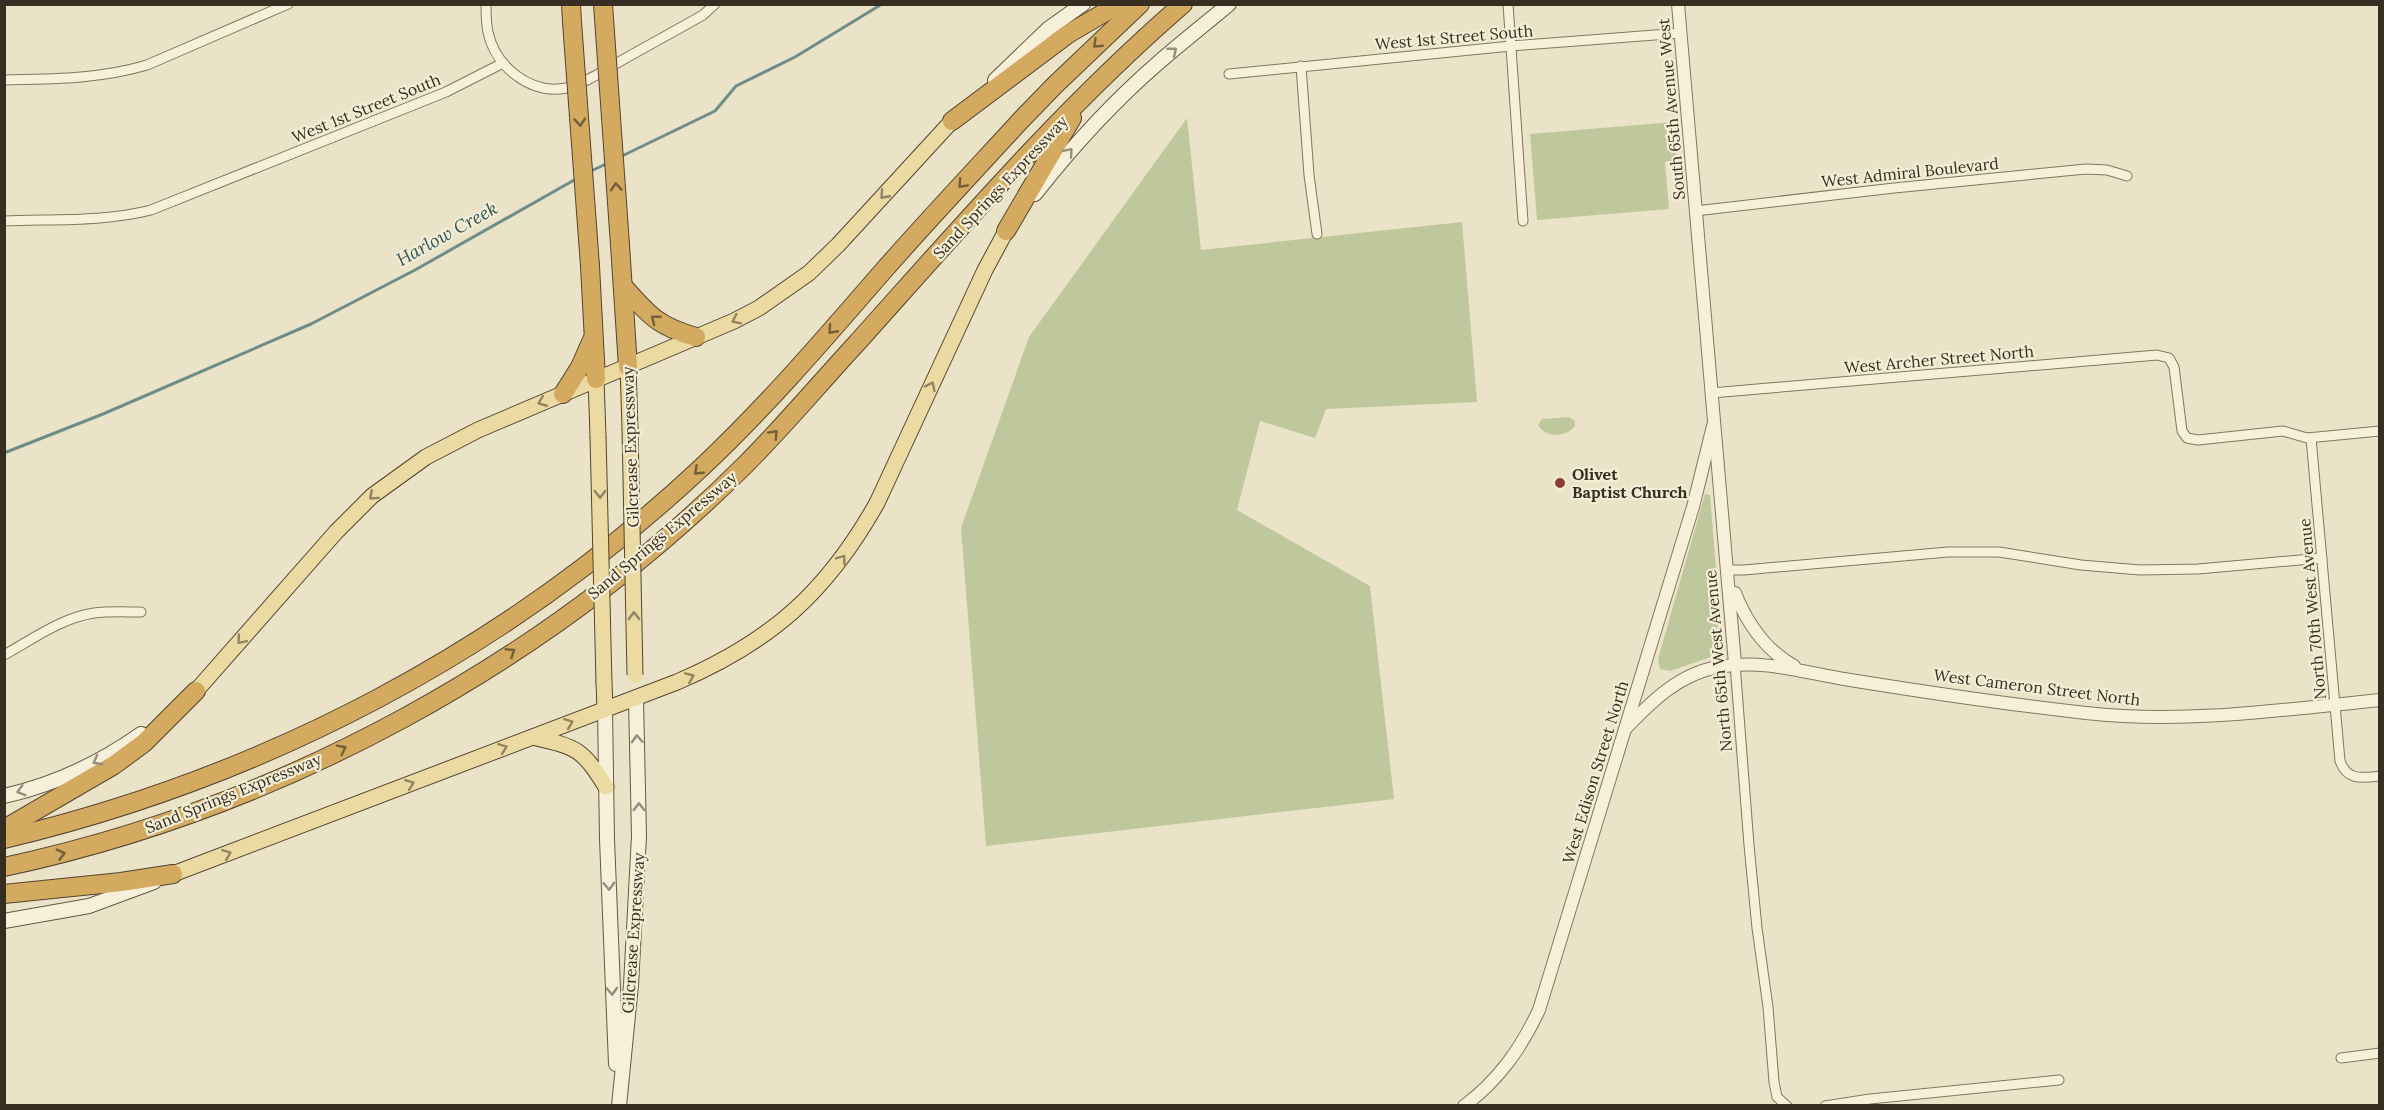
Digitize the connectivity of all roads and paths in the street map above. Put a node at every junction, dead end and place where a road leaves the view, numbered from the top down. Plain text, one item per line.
1 (288, 4) edge
2 (486, 4) edge
3 (603, 4) edge
4 (715, 4) edge
5 (1083, 4) edge
6 (1119, 4) edge
7 (1140, 4) edge
8 (1183, 4) edge
9 (1229, 4) edge
10 (1508, 4) edge
11 (1678, 4) edge
12 (572, 13) edge
13 (1681, 33) junction
14 (1511, 46) junction
15 (503, 63) junction
16 (1301, 66) junction
17 (1229, 74) dead end
18 (4, 80) edge
19 (1087, 93) junction
20 (952, 121) junction
21 (2127, 176) dead end
22 (1695, 211) junction
23 (4, 221) edge
24 (1523, 221) dead end
25 (1006, 231) junction
26 (1317, 234) dead end
27 (623, 286) junction
28 (594, 335) junction
29 (696, 337) junction
30 (628, 367) junction
31 (596, 379) junction
32 (1711, 393) junction
33 (563, 394) junction
34 (1713, 426) junction
35 (2379, 431) edge
36 (2311, 438) junction
37 (2322, 558) junction
38 (1728, 570) junction
39 (141, 612) dead end
40 (4, 655) edge
41 (1735, 664) junction
42 (1800, 670) junction
43 (196, 691) junction
44 (636, 699) junction
45 (2379, 700) edge
46 (2336, 704) junction
47 (605, 709) junction
48 (1626, 728) junction
49 (532, 736) junction
50 (2379, 776) edge
51 (606, 787) junction
52 (4, 796) edge
53 (4, 829) edge
54 (4, 839) edge
55 (4, 867) edge
56 (173, 874) junction
57 (4, 894) edge
58 (4, 921) edge
59 (2379, 1053) edge
60 (2341, 1058) dead end
61 (2059, 1080) dead end
62 (1786, 1105) edge
63 (619, 1106) edge
64 (1464, 1106) edge
65 (1825, 1106) edge

1 - 18 street
2 - 15 street
27 -> 3 highway, Gilcrease Expressway, bridge
4 - 15 street
5 - 20 main road
6 - 20 highway
7 -> 54 highway, Sand Springs Expressway
8 - 19 highway, Sand Springs Expressway
25 -> 9 main road
10 - 14 street
11 - 13 street, South 65th Avenue West
12 -> 28 highway, Gilcrease Expressway, bridge
13 - 14 street, West 1st Street South
13 - 22 street, South 65th Avenue West
14 - 16 street, West 1st Street South
14 - 24 street
15 - 23 street, West 1st Street South
16 - 17 street, West 1st Street South
16 - 26 street
19 - 25 highway
55 -> 19 highway, Sand Springs Expressway
20 -> 29 main road
21 - 22 street, West Admiral Boulevard
22 - 32 street, North 65th West Avenue
44 -> 25 main road
29 -> 27 highway
27 - 30 highway, Gilcrease Expressway
28 - 31 highway, Gilcrease Expressway
28 - 33 highway
29 - 30 main road
30 - 31 main road
44 -> 30 main road, Gilcrease Expressway, bridge
31 - 33 main road
31 -> 47 main road, Gilcrease Expressway, bridge
32 - 34 street, North 65th West Avenue
32 - 36 street, West Archer Street North
33 -> 43 main road
34 - 38 street, North 65th West Avenue
34 - 48 street, West Edison Street North
35 - 36 street
36 - 37 street, North 70th West Avenue
37 - 38 street
37 - 46 street, North 70th West Avenue
38 - 41 street, North 65th West Avenue
38 - 42 street, West Cameron Street North
39 - 40 street
41 - 42 street, West Cameron Street North
41 - 48 street, West Cameron Street North
41 - 62 street, North 65th West Avenue
42 - 46 street, West Cameron Street North
43 -> 52 main road
43 - 53 highway
44 - 47 main road
63 -> 44 main road, Gilcrease Expressway
45 - 46 street, West Cameron Street North
46 - 50 street, North 70th West Avenue
49 -> 47 main road
47 - 51 main road, Gilcrease Expressway
48 - 64 street, West Edison Street North
49 - 51 main road
56 -> 49 main road
51 -> 63 main road, Gilcrease Expressway
56 - 57 highway
56 - 58 main road
59 - 60 street
61 - 65 street

